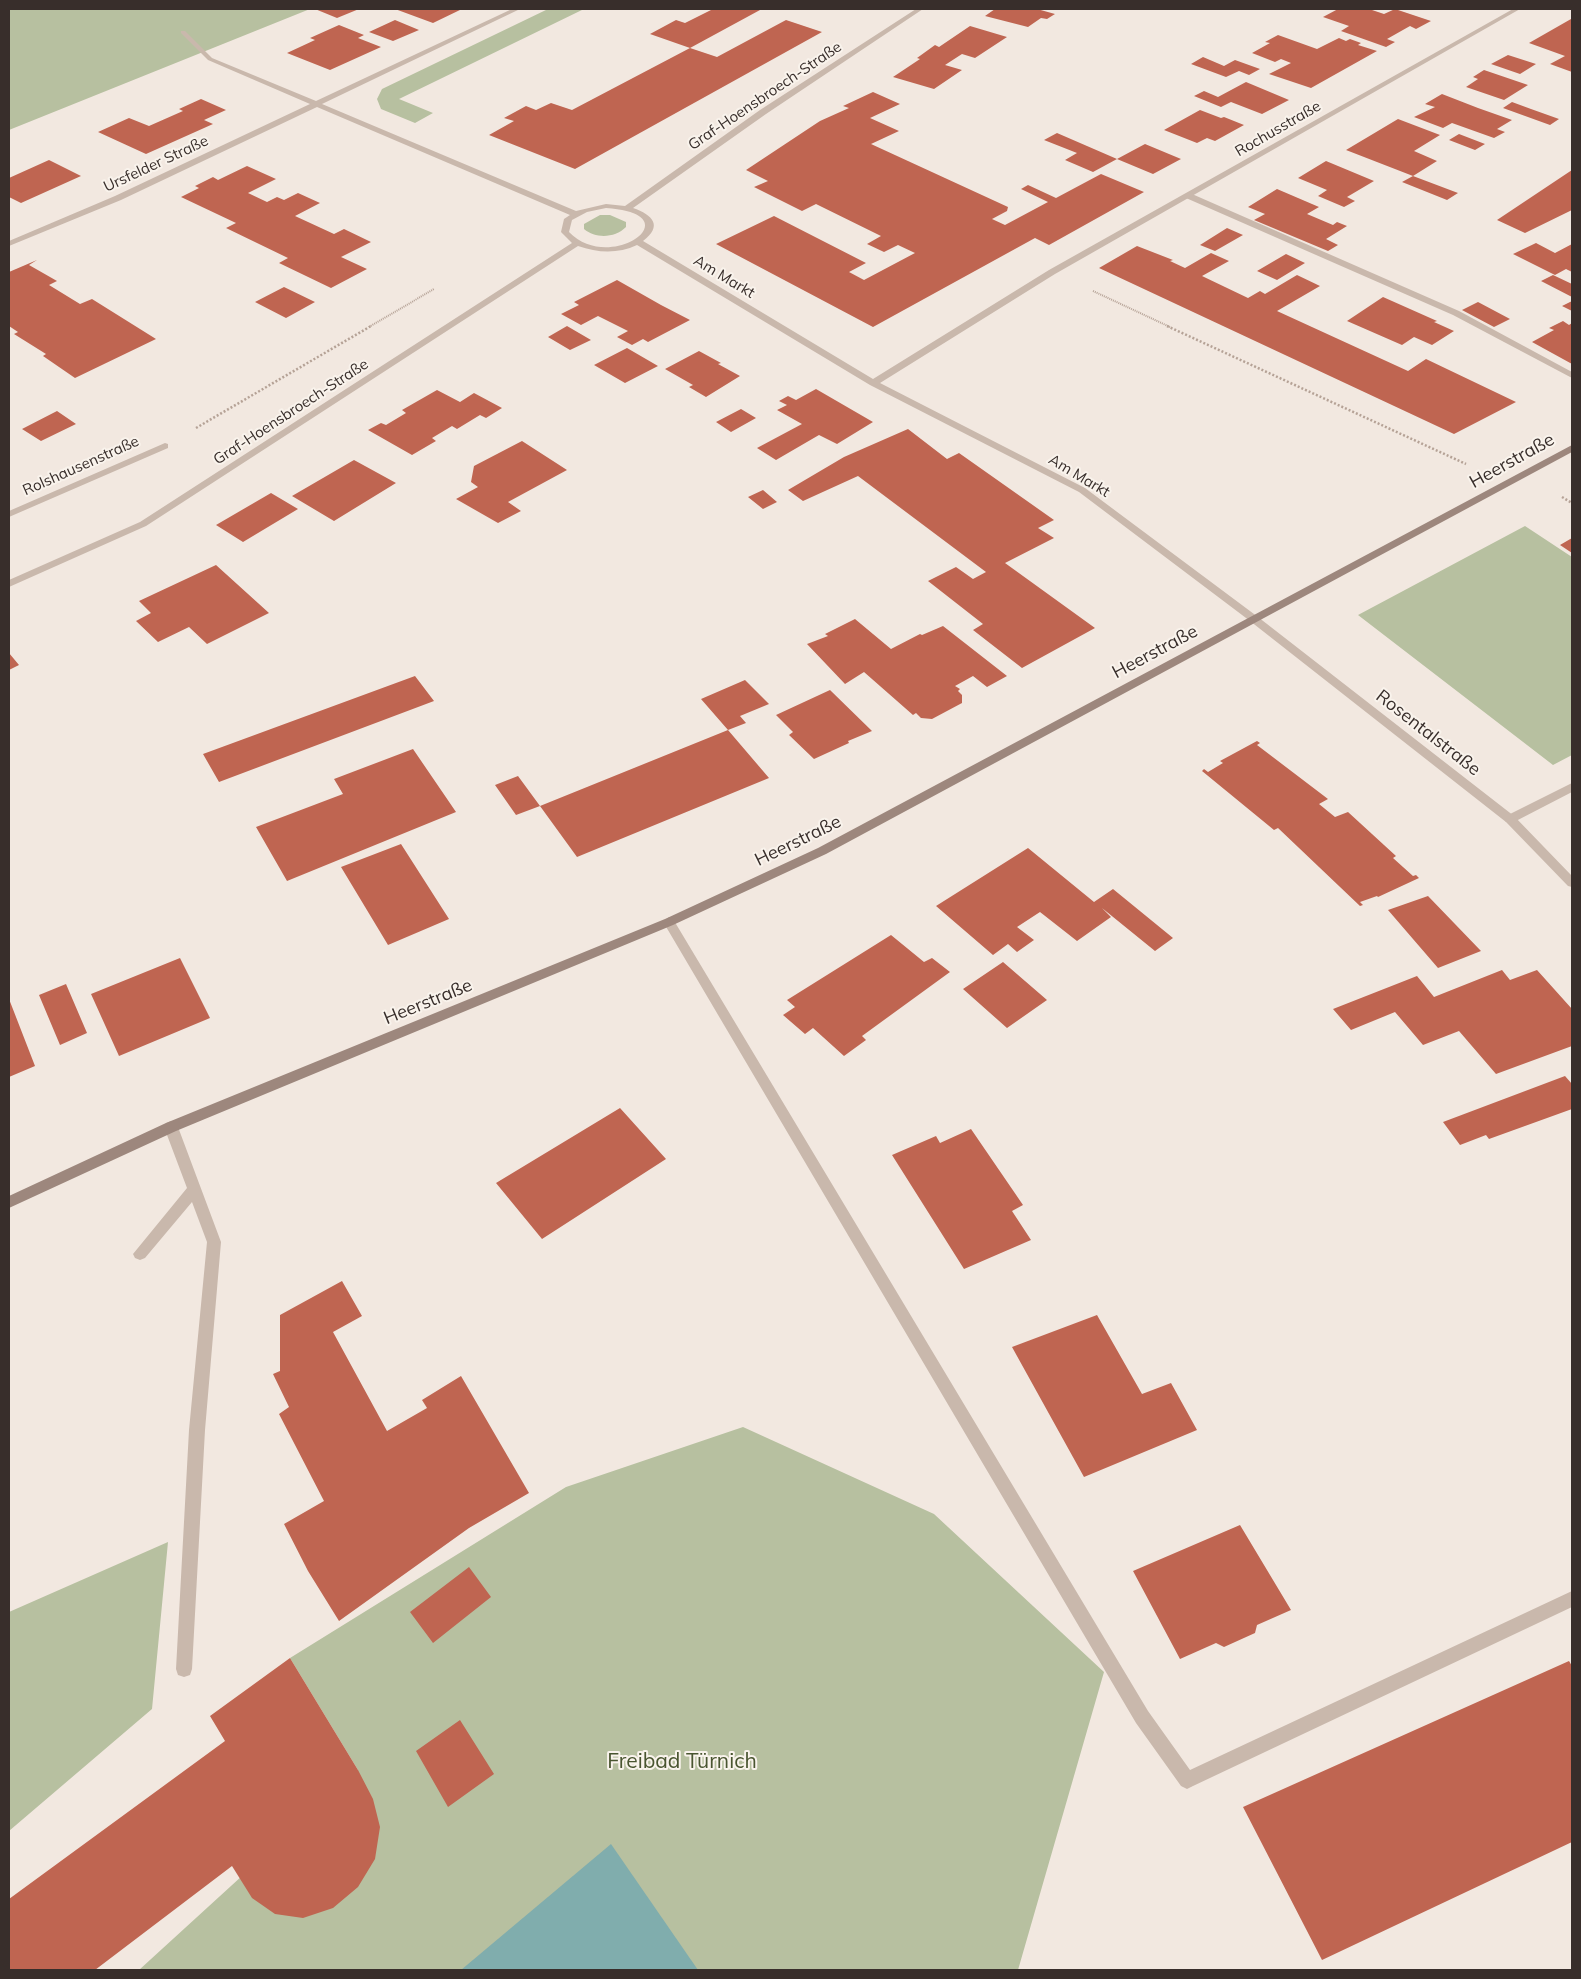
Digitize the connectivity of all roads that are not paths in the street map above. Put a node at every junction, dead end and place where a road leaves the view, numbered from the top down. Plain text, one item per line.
1 (517, 9) edge
2 (920, 9) edge
3 (1517, 9) edge
4 (183, 32) dead end
5 (314, 105) junction
6 (1189, 196) junction
7 (628, 208) junction
8 (576, 214) junction
9 (637, 241) junction
10 (578, 243) junction
11 (9, 244) edge
12 (1572, 376) edge
13 (873, 383) junction
14 (165, 446) road end
15 (1572, 448) edge
16 (9, 514) edge
17 (9, 584) edge
18 (1254, 619) junction
19 (1572, 787) edge
20 (1510, 819) junction
21 (1572, 883) edge
22 (669, 922) junction
23 (171, 1127) junction
24 (195, 1189) junction
25 (9, 1202) edge
26 (140, 1254) dead end
27 (1572, 1599) edge
28 (184, 1669) dead end

1 - 5 street, Ursfelder Straße
2 - 7 street, Graf-Hoensbroech-Straße
3 - 6 street, Rochusstraße
4 - 5 street
5 - 8 street
5 - 11 street, Ursfelder Straße
6 - 12 street
6 - 13 street, Rochusstraße
7 - 8 street
7 - 9 street
8 - 10 street
9 - 10 street
9 - 13 street, Am Markt
10 - 17 street, Graf-Hoensbroech-Straße
13 - 18 street, Am Markt
14 - 16 street, Rolshausenstraße
15 - 18 main road, Heerstraße
18 - 20 street, Rosentalstraße
18 - 22 main road, Heerstraße
19 - 20 street
20 - 21 street, Rosentalstraße
22 - 23 main road, Heerstraße
22 - 27 street
23 - 24 street
23 - 25 main road, Heerstraße
24 - 26 street
24 - 28 street

